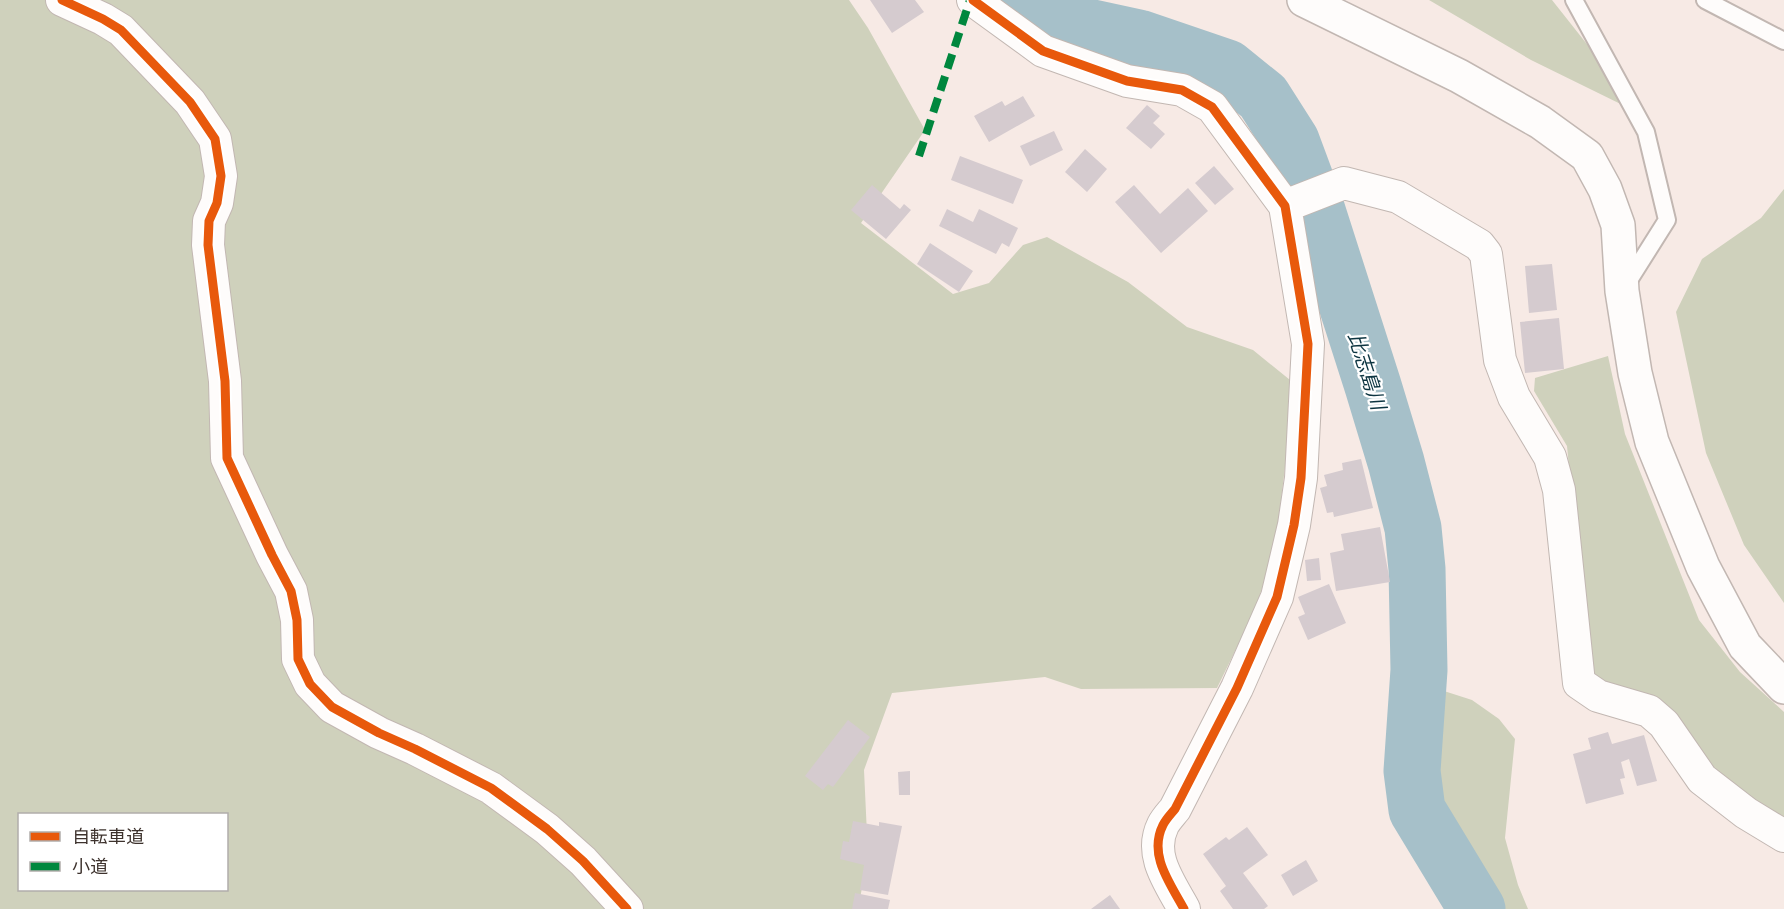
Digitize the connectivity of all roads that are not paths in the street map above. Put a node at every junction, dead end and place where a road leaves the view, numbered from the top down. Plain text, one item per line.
1 (63, 0) edge
2 (973, 0) edge
3 (1304, 0) edge
4 (1574, 0) edge
5 (1706, 0) edge
6 (1784, 41) edge
7 (1285, 206) junction
8 (1623, 291) junction
9 (1784, 687) edge
10 (1784, 836) edge
11 (627, 909) edge
12 (1184, 909) edge

1 - 11 street
2 - 7 street
3 - 8 street
4 - 8 lane
5 - 6 lane
7 - 10 street
7 - 12 street
8 - 9 street

